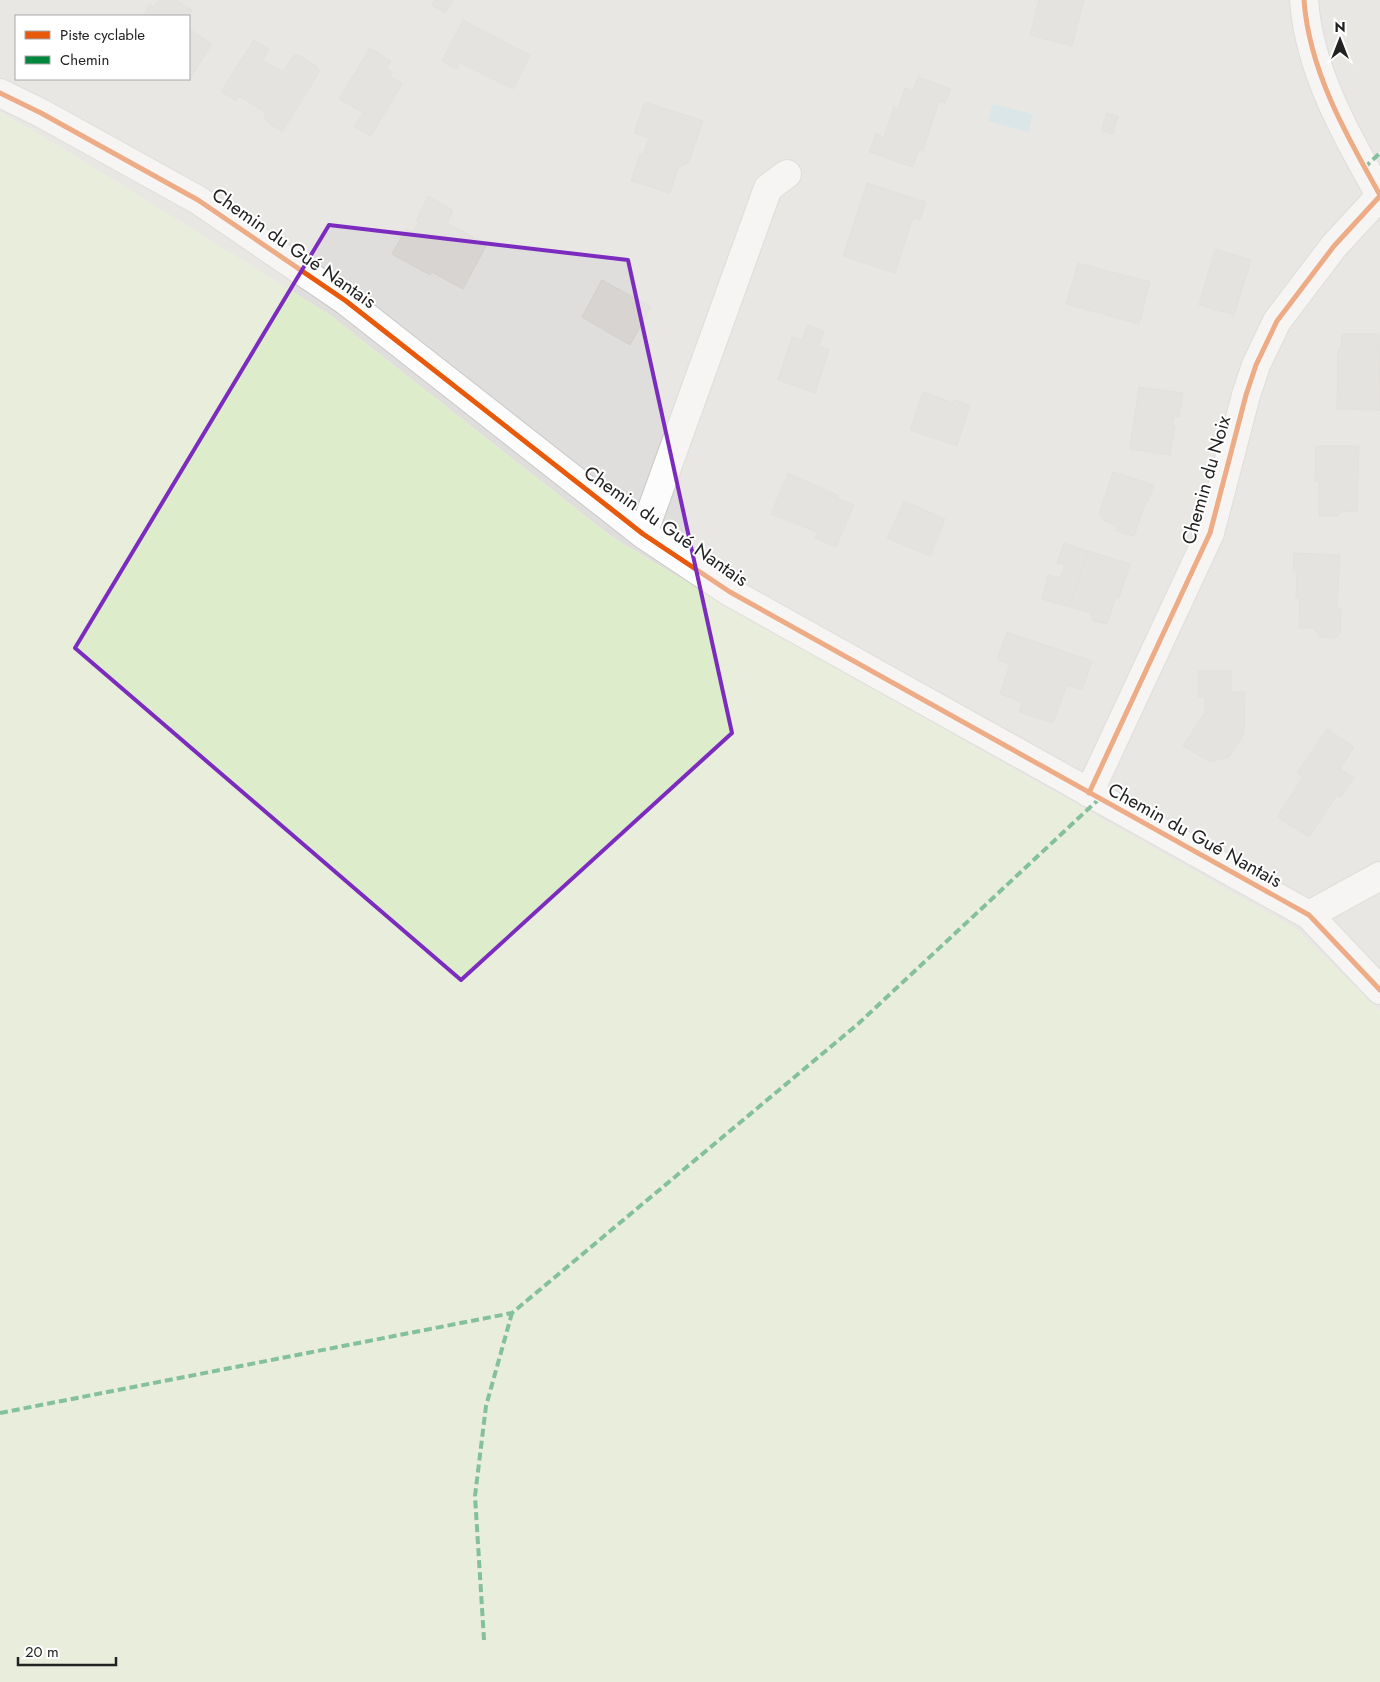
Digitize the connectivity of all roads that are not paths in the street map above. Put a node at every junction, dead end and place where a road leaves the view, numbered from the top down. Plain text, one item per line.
1 (1304, 0) edge
2 (0, 93) edge
3 (787, 174) dead end
4 (1380, 195) edge
5 (643, 534) junction
6 (1089, 793) junction
7 (1380, 876) edge
8 (1309, 915) junction
9 (1380, 990) edge

1 - 4 street
2 - 5 street, Chemin du Gué Nantais
3 - 5 street, Chemin du Gué Nantais
4 - 6 street, Chemin du Noix
5 - 6 street, Chemin du Gué Nantais
6 - 8 street, Chemin du Gué Nantais
7 - 8 street
8 - 9 street, Chemin du Gué Nantais

